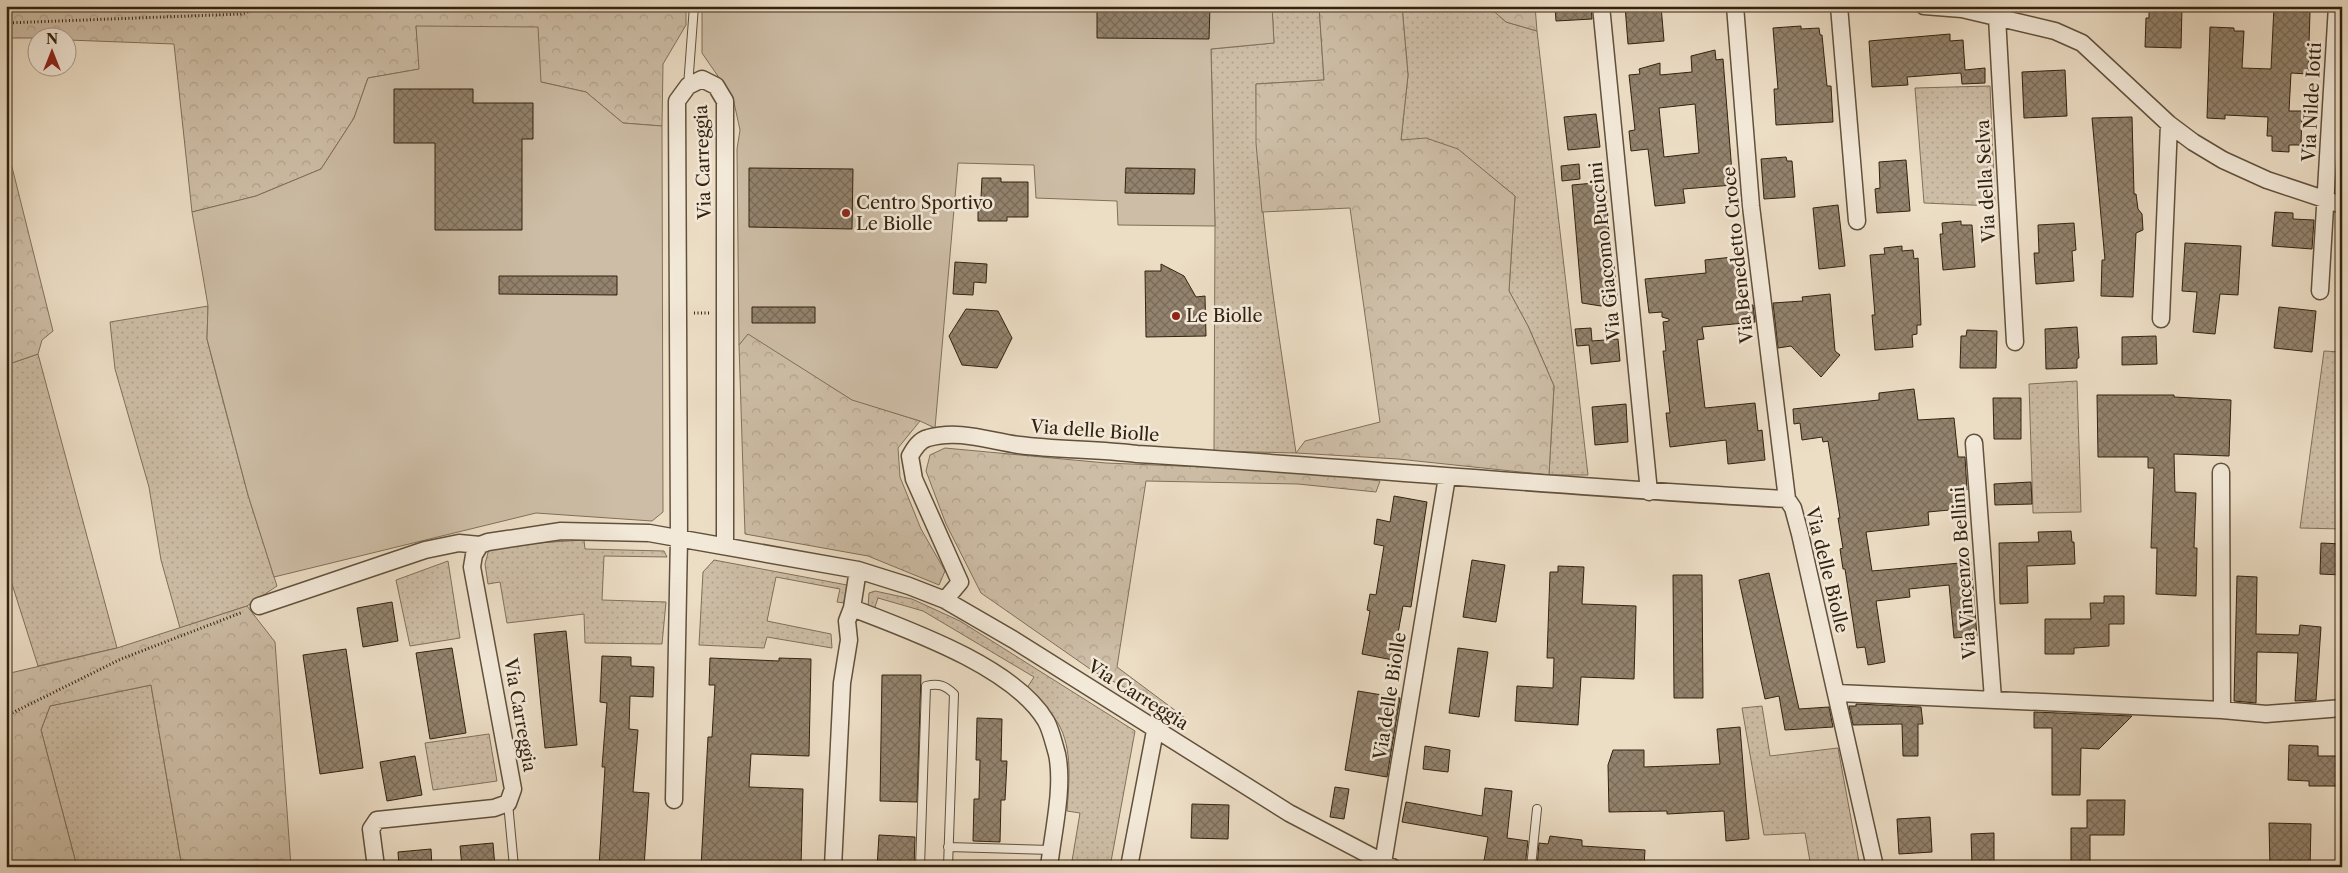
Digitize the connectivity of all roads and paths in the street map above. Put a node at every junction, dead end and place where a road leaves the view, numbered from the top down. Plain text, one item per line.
1 (266, 6) edge
2 (694, 6) edge
3 (1601, 6) edge
4 (1735, 6) edge
5 (1839, 6) edge
6 (1924, 6) edge
7 (2337, 6) edge
8 (1963, 7) edge
9 (1997, 17) junction
10 (6, 23) edge
11 (688, 86) junction
12 (2169, 124) junction
13 (2326, 201) junction
14 (2342, 205) edge
15 (1857, 221) dead end
16 (2320, 291) dead end
17 (725, 312) junction
18 (678, 314) junction
19 (2161, 319) dead end
20 (2015, 342) dead end
21 (1974, 443) dead end
22 (2221, 472) dead end
23 (1447, 477) junction
24 (1649, 492) junction
25 (1787, 498) junction
26 (679, 538) junction
27 (480, 545) junction
28 (725, 546) junction
29 (858, 570) junction
30 (944, 600) junction
31 (259, 606) joint
32 (852, 608) junction
33 (1837, 693) junction
34 (1993, 699) junction
35 (2342, 708) edge
36 (2222, 710) junction
37 (6, 716) edge
38 (1155, 731) junction
39 (674, 800) dead end
40 (508, 803) junction
41 (1537, 809) dead end
42 (948, 847) junction
43 (1051, 850) junction
44 (1387, 865) edge
45 (376, 867) edge
46 (514, 867) edge
47 (833, 867) edge
48 (920, 867) edge
49 (948, 867) edge
50 (1049, 867) edge
51 (1129, 867) edge
52 (1532, 867) edge
53 (1875, 867) edge

1 - 10 path
2 - 11 lane
3 - 24 street, Via Giacomo Puccini
4 - 25 street, Via Benedetto Croce
5 - 15 street
6 - 8 street
7 - 13 street, Via Nilde Iotti
8 - 9 street
9 - 12 street
9 - 20 street, Via della Selva
11 - 17 street, Via Carreggia
11 - 18 street, Via Carreggia
12 - 13 street
12 - 19 street
13 - 14 street
13 - 16 street
17 - 18 path
17 - 28 street, Via Carreggia
18 - 26 street, Via Carreggia
21 - 34 street, Via Vincenzo Bellini
22 - 36 street
23 - 24 street, Via delle Biolle
23 - 30 street, Via delle Biolle
23 - 44 street, Via delle Biolle
24 - 25 street, Via delle Biolle
25 - 33 street, Via delle Biolle
26 - 27 street, Via Carreggia
26 - 28 street, Via Carreggia
26 - 39 street, Via Carreggia
27 - 31 street, Via Carreggia
27 - 40 street, Via Carreggia
28 - 29 street, Via Carreggia
29 - 30 street, Via Carreggia
29 - 32 street
30 - 38 street, Via Carreggia
31 - 37 path
32 - 43 street
32 - 47 street
33 - 34 street
33 - 53 street, Via delle Biolle
34 - 36 street
35 - 36 street
38 - 44 street, Via Carreggia
38 - 51 street
40 - 45 street
40 - 46 lane
41 - 52 lane
42 - 43 lane
42 - 48 lane
42 - 49 lane
43 - 50 street

